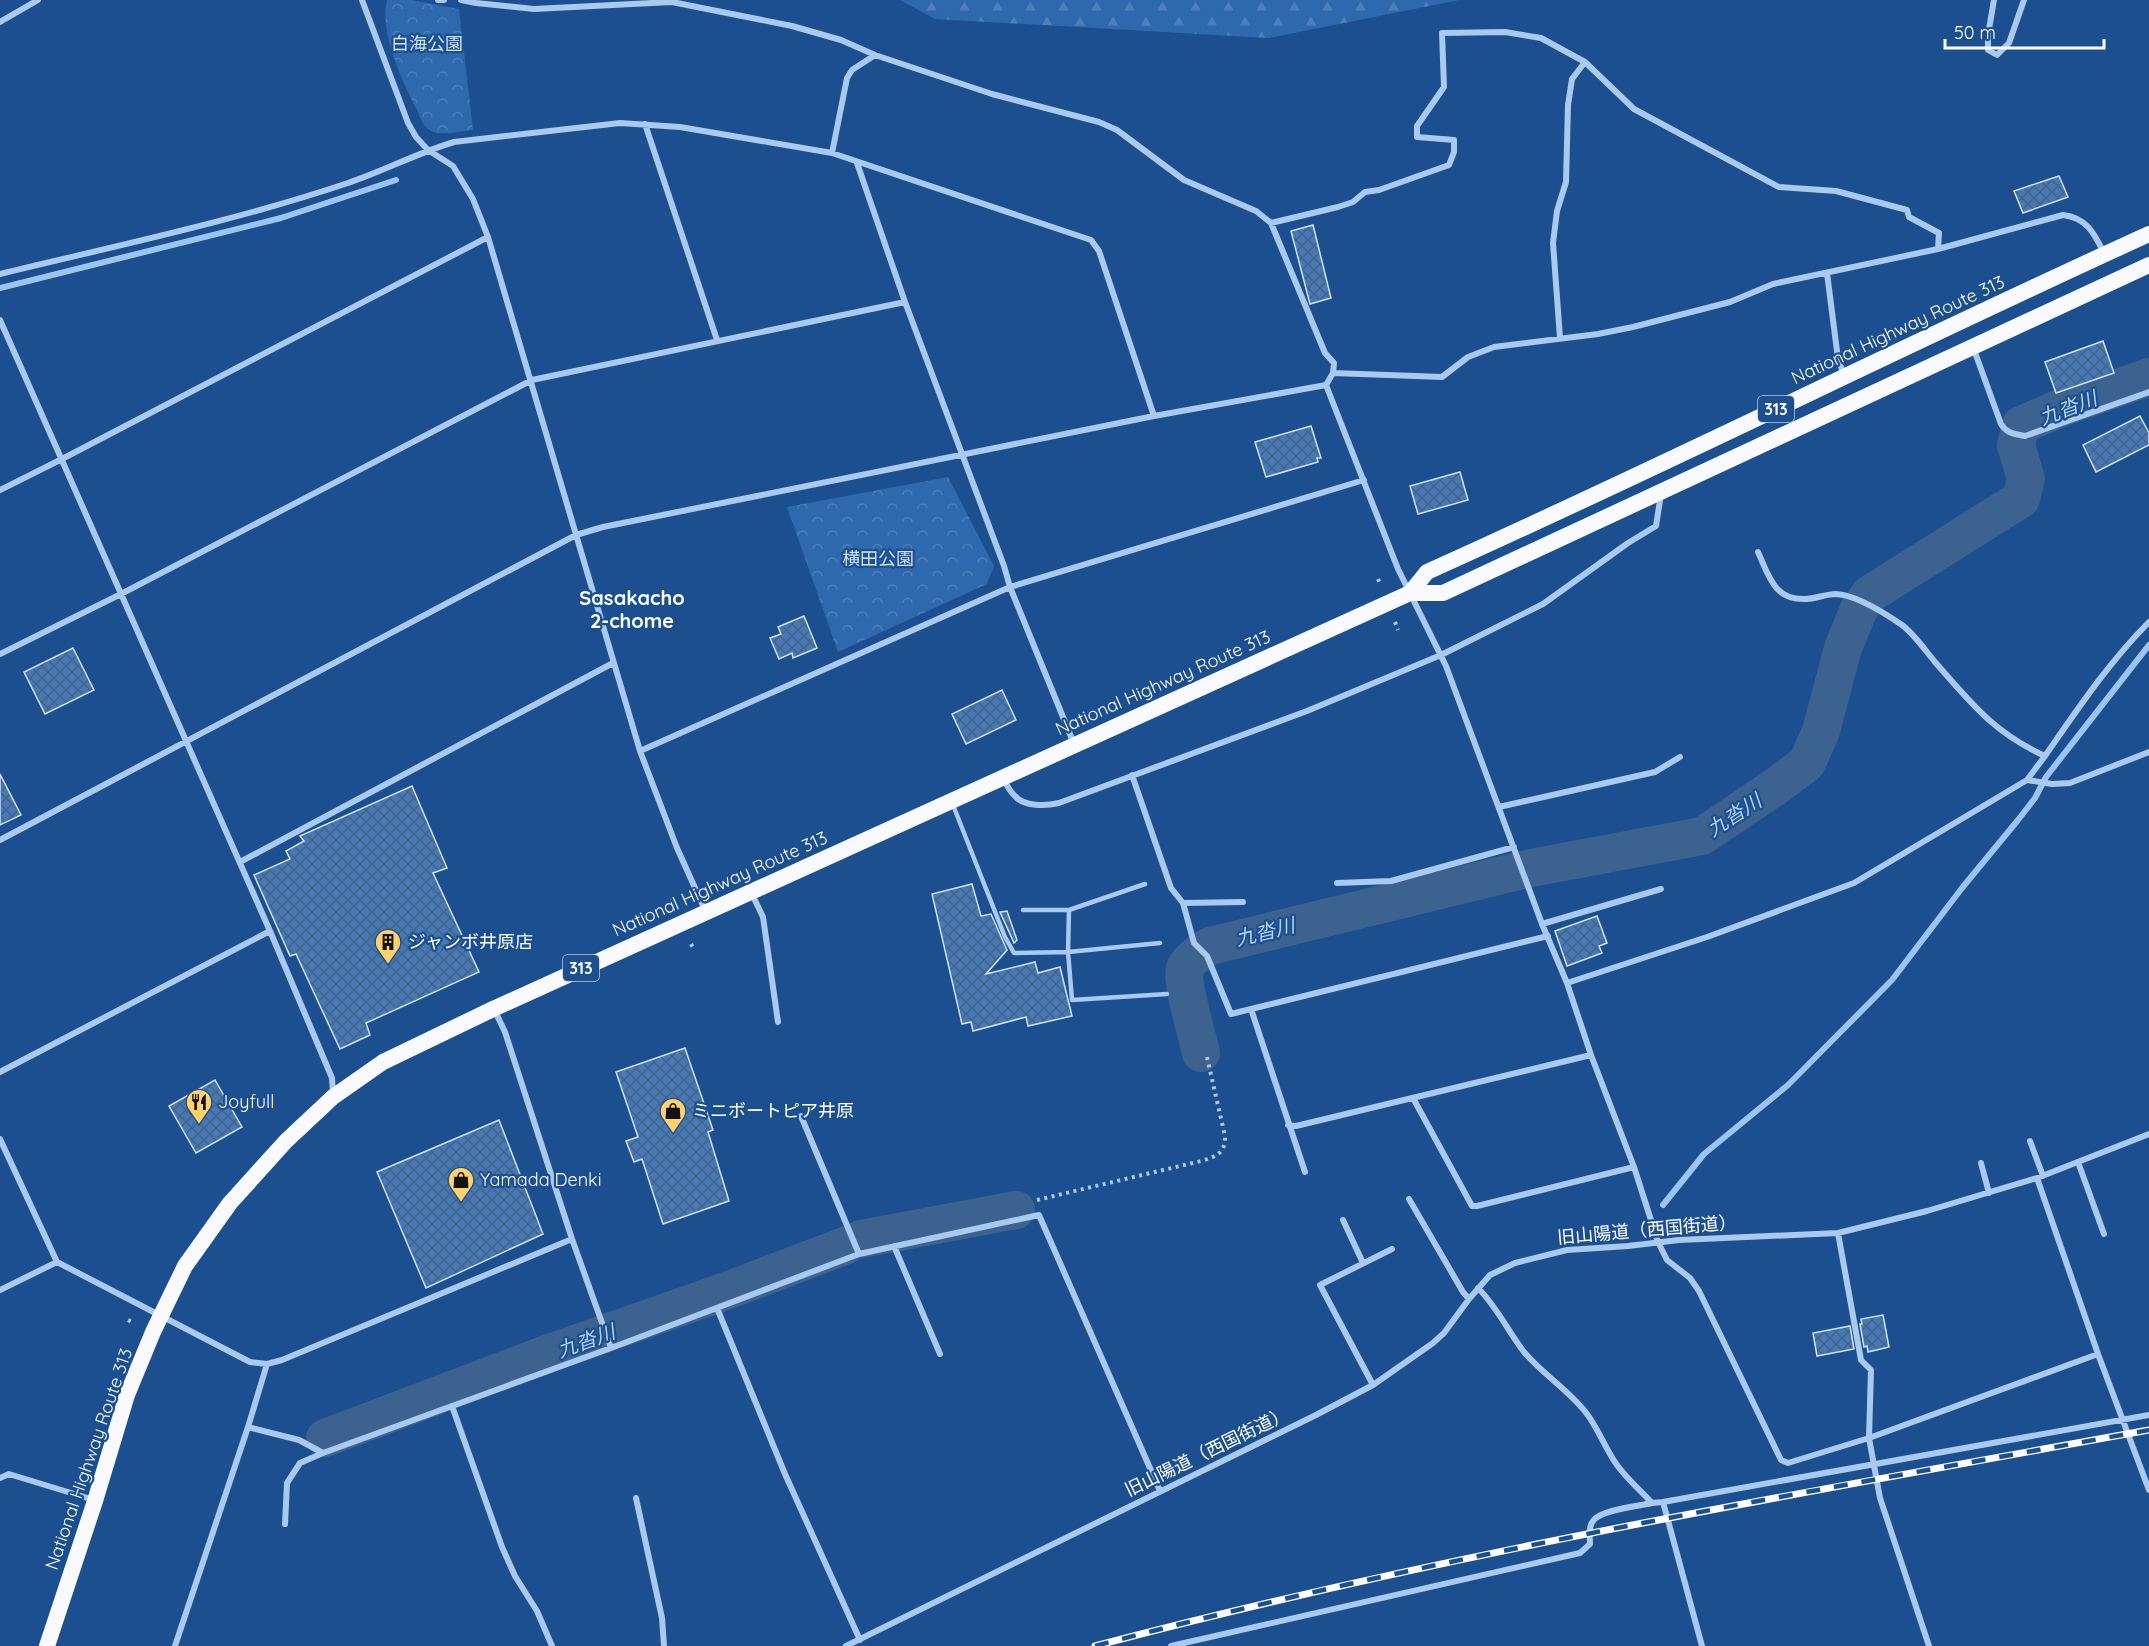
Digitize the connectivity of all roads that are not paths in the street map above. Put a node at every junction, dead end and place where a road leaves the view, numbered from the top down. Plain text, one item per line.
1 (38, 0) edge
2 (362, 0) edge
3 (438, 0) edge
4 (444, 0) edge
5 (461, 0) edge
6 (1994, 0) edge
7 (2024, 0) edge
8 (0, 22) edge
9 (875, 55) junction
10 (1585, 62) junction
11 (645, 124) junction
12 (428, 150) junction
13 (832, 153) junction
14 (857, 163) junction
15 (1271, 223) junction
16 (2149, 234) edge
17 (488, 237) junction
18 (1938, 249) junction
19 (2105, 254) junction
20 (2149, 265) edge
21 (1827, 273) junction
22 (0, 274) edge
23 (905, 302) junction
24 (0, 320) edge
25 (1560, 338) junction
26 (717, 340) junction
27 (1972, 347) junction
28 (1333, 373) junction
29 (1844, 376) junction
30 (532, 380) junction
31 (1326, 385) junction
32 (2149, 392) edge
33 (1154, 416) junction
34 (963, 456) junction
35 (62, 459) junction
36 (1364, 480) junction
37 (0, 489) edge
38 (1661, 490) junction
39 (576, 535) junction
40 (1758, 552) dead end
41 (1010, 587) junction
42 (1410, 593) junction
43 (121, 594) junction
44 (2149, 622) edge
45 (0, 654) edge
46 (1441, 655) junction
47 (613, 663) junction
48 (187, 741) junction
49 (1074, 744) junction
50 (640, 751) junction
51 (2149, 752) edge
52 (2045, 756) junction
53 (1680, 757) dead end
54 (1132, 775) junction
55 (1002, 777) junction
56 (2030, 781) junction
57 (951, 801) junction
58 (1499, 807) junction
59 (0, 840) edge
60 (1514, 847) junction
61 (240, 862) junction
62 (1337, 883) dead end
63 (1145, 885) dead end
64 (1661, 889) dead end
65 (751, 891) junction
66 (1243, 902) dead end
67 (1183, 903) junction
68 (1023, 910) dead end
69 (1069, 910) junction
70 (706, 911) junction
71 (1542, 924) junction
72 (270, 931) junction
73 (1548, 936) junction
74 (1160, 943) dead end
75 (1068, 952) junction
76 (1567, 983) junction
77 (1167, 994) dead end
78 (493, 1009) junction
79 (1251, 1009) junction
80 (777, 1022) dead end
81 (1591, 1055) junction
82 (0, 1072) edge
83 (333, 1097) junction
84 (1413, 1098) junction
85 (801, 1116) dead end
86 (1288, 1125) junction
87 (2149, 1134) edge
88 (0, 1139) edge
89 (2030, 1141) dead end
90 (2078, 1162) junction
91 (1981, 1163) dead end
92 (1634, 1167) junction
93 (1305, 1172) dead end
94 (2040, 1177) junction
95 (1989, 1192) junction
96 (1409, 1199) dead end
97 (1343, 1220) dead end
98 (1838, 1233) junction
99 (2104, 1234) dead end
100 (572, 1239) junction
101 (1658, 1242) junction
102 (894, 1246) junction
103 (1392, 1249) dead end
104 (860, 1254) junction
105 (57, 1262) junction
106 (1363, 1263) junction
107 (1478, 1288) junction
108 (0, 1290) edge
109 (1469, 1299) junction
110 (717, 1308) junction
111 (161, 1315) junction
112 (612, 1348) junction
113 (940, 1354) dead end
114 (2098, 1354) junction
115 (267, 1364) junction
116 (1373, 1385) junction
117 (452, 1406) junction
118 (2149, 1415) edge
119 (2122, 1419) junction
120 (248, 1428) junction
121 (1869, 1438) junction
122 (323, 1453) junction
123 (1873, 1465) junction
124 (0, 1478) edge
125 (2149, 1490) edge
126 (1160, 1491) junction
127 (636, 1498) dead end
128 (95, 1501) junction
129 (1663, 1502) junction
130 (1652, 1503) junction
131 (285, 1524) dead end
132 (860, 1640) junction
133 (47, 1646) edge
134 (175, 1646) edge
135 (552, 1646) edge
136 (664, 1646) edge
137 (846, 1646) edge
138 (1171, 1646) edge
139 (1702, 1646) edge
140 (1929, 1646) edge

1 - 8 street
2 - 12 street
3 - 4 street
5 - 9 street
6 - 7 street
9 - 13 street
9 - 15 street
10 - 15 street
10 - 18 street
10 - 25 street
11 - 12 street
11 - 13 street
11 - 26 street
12 - 17 street
12 - 22 street
13 - 14 street
14 - 23 street
14 - 33 street
15 - 28 street
16 - 19 highway, National Highway Route 313 / 313
17 - 30 street
17 - 35 street
18 - 19 street
18 - 21 street
19 - 29 highway, National Highway Route 313 / 313
20 - 27 highway, National Highway Route 313 / 313
21 - 25 street
21 - 29 street
23 - 26 street
23 - 34 street
24 - 35 street
25 - 28 street
26 - 30 street
27 - 32 street
27 - 38 highway, National Highway Route 313 / 313
28 - 31 street
29 - 42 highway, National Highway Route 313 / 313
30 - 39 street
30 - 43 street
31 - 33 street
31 - 36 street
33 - 34 street
34 - 39 street
34 - 41 street
35 - 37 street
35 - 43 street
36 - 41 street
36 - 42 street
38 - 42 highway, National Highway Route 313 / 313
38 - 46 street
39 - 47 street
39 - 48 street
40 - 52 street
41 - 49 street
41 - 50 street
42 - 46 street
42 - 49 highway, National Highway Route 313 / 313
43 - 45 street
43 - 48 street
44 - 52 street
46 - 54 street
46 - 58 street
47 - 50 street
47 - 61 street
48 - 59 street
48 - 61 street
49 - 55 highway, National Highway Route 313 / 313
50 - 70 street
51 - 56 street
52 - 56 street
53 - 58 street
54 - 55 street
54 - 67 street
55 - 57 highway, National Highway Route 313 / 313
56 - 76 street
57 - 65 highway, National Highway Route 313 / 313
57 - 75 lane
58 - 60 street
60 - 62 street
60 - 71 street
61 - 72 street
63 - 69 lane
64 - 71 street
65 - 70 highway, National Highway Route 313 / 313
65 - 80 street
66 - 67 street
67 - 79 street
68 - 69 lane
69 - 75 lane
70 - 78 highway, National Highway Route 313 / 313
71 - 73 street
72 - 82 street
72 - 83 street
73 - 76 street
73 - 79 street
74 - 75 lane
75 - 77 lane
76 - 81 street
78 - 83 highway, National Highway Route 313 / 313
78 - 100 street
79 - 86 street
81 - 84 street
81 - 92 street
83 - 111 highway, National Highway Route 313 / 313
84 - 86 street
84 - 92 street
85 - 104 street
86 - 93 street
87 - 90 street, 旧山陽道（西国街道）
88 - 105 street
89 - 94 street
90 - 94 street, 旧山陽道（西国街道）
90 - 99 street
91 - 95 street
92 - 101 street
94 - 95 street, 旧山陽道（西国街道）
94 - 114 street
95 - 98 street, 旧山陽道（西国街道）
96 - 109 street
97 - 106 street
98 - 101 street, 旧山陽道（西国街道）
98 - 121 street
100 - 112 street
100 - 115 street
101 - 107 street, 旧山陽道（西国街道）
101 - 121 street
102 - 104 street
102 - 113 street
102 - 126 street
103 - 106 street
104 - 110 street
105 - 108 street
105 - 111 street
106 - 116 street
107 - 109 street, 旧山陽道（西国街道）
107 - 130 street
109 - 116 street, 旧山陽道（西国街道）
110 - 112 street
110 - 132 street
111 - 115 street
111 - 128 highway, National Highway Route 313 / 313
112 - 117 street
114 - 119 street
114 - 121 street
115 - 120 street
116 - 126 street, 旧山陽道（西国街道）
117 - 122 street
117 - 135 street
118 - 119 street
119 - 123 street
119 - 125 street
120 - 122 street
120 - 134 street
121 - 123 street
122 - 131 street
123 - 129 street
123 - 140 street
124 - 128 street
126 - 132 street, 旧山陽道（西国街道）
127 - 136 street
128 - 133 highway, National Highway Route 313 / 313
129 - 130 street
129 - 139 street
130 - 138 street
132 - 137 street, 旧山陽道（西国街道）

